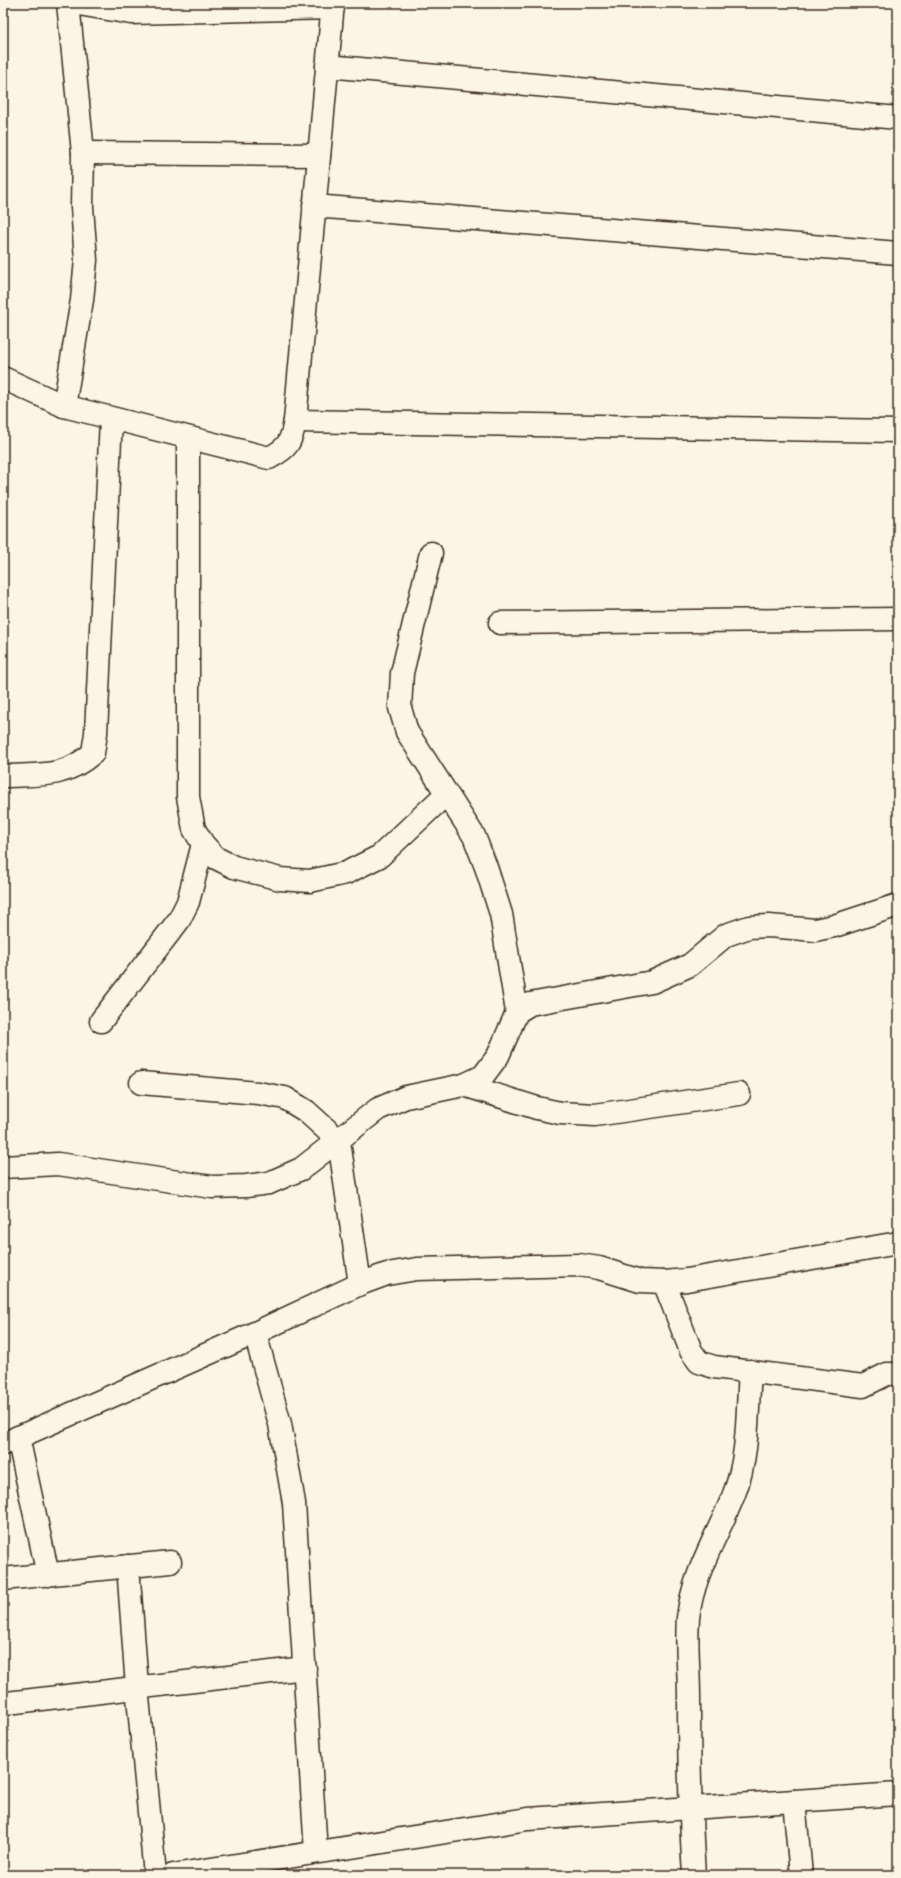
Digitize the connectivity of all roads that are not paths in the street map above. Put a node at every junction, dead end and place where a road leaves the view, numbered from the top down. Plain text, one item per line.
1 (68, 3) edge
2 (73, 3) edge
3 (333, 5) edge
4 (327, 66) junction
5 (898, 118) edge
6 (83, 153) junction
7 (319, 155) junction
8 (314, 206) junction
9 (898, 253) edge
10 (3, 378) edge
11 (64, 406) junction
12 (111, 419) junction
13 (295, 421) junction
14 (898, 431) edge
15 (188, 438) junction
16 (431, 553) dead end
17 (898, 619) edge
18 (500, 623) dead end
19 (3, 776) edge
20 (446, 794) junction
21 (203, 844) junction
22 (898, 905) edge
23 (517, 1012) junction
24 (101, 1020) dead end
25 (141, 1083) dead end
26 (464, 1085) junction
27 (739, 1094) dead end
28 (339, 1140) junction
29 (3, 1167) edge
30 (898, 1244) edge
31 (664, 1282) junction
32 (360, 1284) junction
33 (255, 1333) junction
34 (750, 1372) junction
35 (898, 1374) edge
36 (10, 1440) edge
37 (170, 1562) dead end
38 (128, 1566) junction
39 (48, 1575) junction
40 (3, 1579) edge
41 (305, 1668) junction
42 (137, 1687) junction
43 (3, 1706) edge
44 (898, 1794) edge
45 (794, 1801) junction
46 (690, 1808) junction
47 (316, 1852) junction
48 (155, 1875) edge
49 (173, 1875) edge
50 (694, 1875) edge
51 (801, 1875) edge

1 - 6 street
2 - 3 street
3 - 4 street
4 - 5 street
4 - 7 street
6 - 7 street
6 - 11 street
7 - 8 street
8 - 9 street
8 - 13 street
10 - 11 street
11 - 12 street
12 - 15 street
12 - 19 street
13 - 14 street
13 - 15 street
15 - 21 street
16 - 20 street
17 - 18 street
20 - 21 street
20 - 23 street
21 - 24 street
22 - 23 street
23 - 26 street
25 - 28 street
26 - 27 street
26 - 28 street
28 - 29 street
28 - 32 street
30 - 31 street
31 - 32 street
31 - 34 street
32 - 33 street
33 - 36 street
33 - 41 street
34 - 35 street
34 - 46 street
36 - 39 street
37 - 38 street
38 - 39 street
38 - 42 street
39 - 40 street
41 - 42 street
41 - 47 street
42 - 43 street
42 - 48 street
44 - 45 street
45 - 46 street
45 - 51 street
46 - 47 street
46 - 50 street
47 - 49 street

